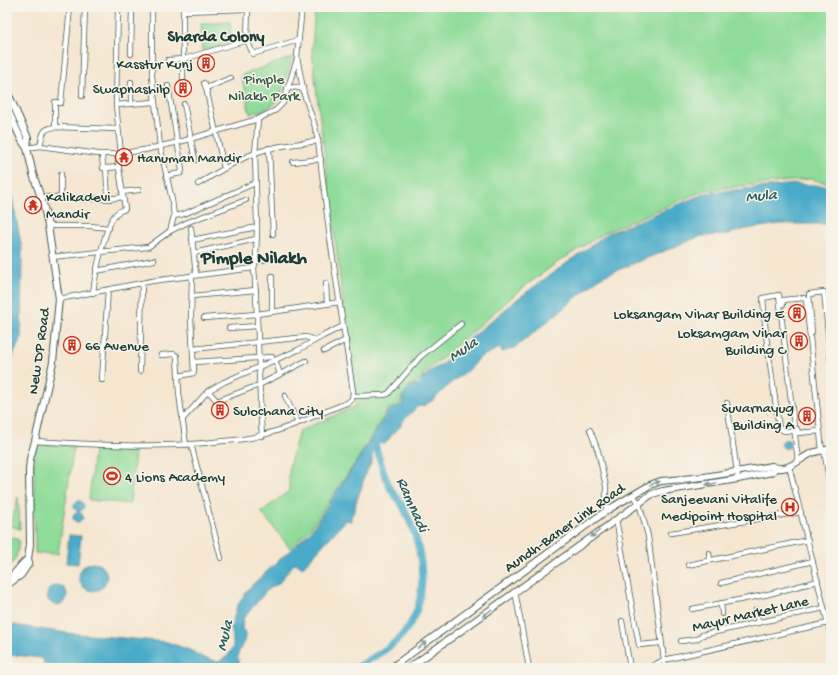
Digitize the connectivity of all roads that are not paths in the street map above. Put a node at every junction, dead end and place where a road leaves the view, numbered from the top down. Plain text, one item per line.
1 (70, 7) edge
2 (85, 7) edge
3 (118, 7) edge
4 (132, 7) edge
5 (152, 7) edge
6 (302, 7) edge
7 (248, 8) edge
8 (183, 9) edge
9 (248, 40) junction
10 (298, 40) junction
11 (131, 54) dead end
12 (297, 57) junction
13 (184, 58) junction
14 (168, 60) dead end
15 (231, 78) dead end
16 (183, 81) dead end
17 (131, 82) dead end
18 (168, 86) dead end
19 (287, 89) junction
20 (303, 89) junction
21 (7, 91) edge
22 (82, 96) dead end
23 (154, 102) junction
24 (131, 104) junction
25 (184, 104) dead end
26 (116, 105) junction
27 (7, 108) edge
28 (258, 119) junction
29 (55, 127) junction
30 (118, 129) junction
31 (216, 132) junction
32 (190, 139) junction
33 (318, 141) junction
34 (177, 142) junction
35 (40, 146) junction
36 (160, 146) junction
37 (27, 148) junction
38 (269, 148) junction
39 (255, 153) junction
40 (102, 154) junction
41 (119, 154) junction
42 (321, 159) junction
43 (195, 160) dead end
44 (293, 162) dead end
45 (119, 167) junction
46 (106, 168) junction
47 (224, 168) junction
48 (61, 174) dead end
49 (166, 176) junction
50 (255, 183) junction
51 (198, 184) dead end
52 (139, 190) dead end
53 (123, 195) junction
54 (40, 197) junction
55 (61, 198) junction
56 (108, 199) junction
57 (246, 200) dead end
58 (174, 216) junction
59 (48, 226) junction
60 (109, 228) junction
61 (191, 228) dead end
62 (257, 228) junction
63 (170, 231) junction
64 (273, 234) dead end
65 (256, 239) junction
66 (192, 240) junction
67 (100, 252) junction
68 (194, 253) junction
69 (52, 257) junction
70 (274, 258) dead end
71 (154, 260) dead end
72 (256, 261) junction
73 (254, 268) junction
74 (96, 271) junction
75 (194, 275) junction
76 (272, 276) dead end
77 (142, 283) junction
78 (326, 283) dead end
79 (108, 290) junction
80 (256, 290) junction
81 (93, 293) junction
82 (192, 296) junction
83 (59, 299) junction
84 (340, 302) junction
85 (327, 304) junction
86 (272, 311) junction
87 (257, 314) junction
88 (204, 318) dead end
89 (461, 324) dead end
90 (258, 326) junction
91 (343, 326) junction
92 (229, 328) dead end
93 (315, 340) junction
94 (346, 340) junction
95 (259, 342) junction
96 (193, 349) junction
97 (324, 351) dead end
98 (161, 355) dead end
99 (260, 357) junction
100 (274, 358) junction
101 (306, 361) dead end
102 (194, 362) junction
103 (831, 363) edge
104 (259, 368) junction
105 (140, 371) dead end
106 (280, 374) junction
107 (179, 376) junction
108 (102, 380) dead end
109 (259, 385) junction
110 (208, 391) junction
111 (285, 396) dead end
112 (353, 396) junction
113 (727, 403) dead end
114 (182, 420) junction
115 (298, 423) junction
116 (590, 430) dead end
117 (795, 431) junction
118 (820, 431) junction
119 (262, 436) junction
120 (35, 441) junction
121 (191, 444) junction
122 (186, 445) junction
123 (825, 450) edge
124 (798, 462) junction
125 (789, 466) junction
126 (776, 468) junction
127 (736, 471) junction
128 (738, 479) junction
129 (831, 490) edge
130 (633, 495) junction
131 (639, 502) junction
132 (606, 511) junction
133 (801, 512) junction
134 (616, 519) junction
135 (671, 533) dead end
136 (808, 540) junction
137 (709, 553) dead end
138 (221, 558) dead end
139 (28, 559) junction
140 (710, 560) junction
141 (813, 561) junction
142 (688, 565) dead end
143 (7, 579) edge
144 (818, 581) junction
145 (720, 582) dead end
146 (506, 583) junction
147 (7, 585) edge
148 (515, 591) junction
149 (721, 603) junction
150 (824, 608) junction
151 (692, 609) dead end
152 (756, 610) dead end
153 (722, 614) dead end
154 (622, 621) dead end
155 (758, 622) junction
156 (828, 623) junction
157 (449, 625) junction
158 (458, 634) junction
159 (831, 636) edge
160 (681, 641) dead end
161 (661, 643) junction
162 (664, 660) junction
163 (391, 668) edge
164 (409, 668) edge
165 (529, 668) edge
166 (630, 668) edge
167 (648, 668) edge
168 (665, 668) edge

1 - 29 street
2 - 22 street
3 - 26 street
4 - 11 street
5 - 23 street
6 - 10 street
7 - 8 street
7 - 9 street
8 - 13 street
9 - 10 street
9 - 13 street
10 - 12 street
12 - 19 street
12 - 20 street
13 - 14 street
13 - 16 street
15 - 31 street
17 - 24 street
18 - 34 street
19 - 20 street
19 - 28 street
20 - 33 street
21 - 37 main road, New DP Road
23 - 24 street
23 - 36 street
24 - 26 street
25 - 32 street
26 - 30 street
27 - 37 main road, New DP Road
28 - 31 street
28 - 39 street
29 - 30 street
29 - 35 street
30 - 41 street
31 - 32 street
31 - 47 street
32 - 34 street
32 - 43 street
33 - 38 street
33 - 42 street
34 - 36 street
34 - 49 street
35 - 37 street
35 - 40 street
36 - 41 street
36 - 49 street
37 - 54 main road, New DP Road
38 - 39 street
38 - 64 street
39 - 47 street
39 - 50 street
40 - 41 street
40 - 46 street
41 - 45 street
42 - 44 street
42 - 84 street
45 - 46 street
45 - 53 street
46 - 56 street
47 - 51 street
48 - 55 street
49 - 58 street
50 - 58 street
50 - 62 street
52 - 53 street
53 - 56 street
53 - 60 street
54 - 55 street
54 - 59 main road, New DP Road
55 - 56 street
57 - 63 street
58 - 63 street
59 - 60 street
59 - 69 main road, New DP Road
60 - 67 street
61 - 66 street
62 - 65 street
62 - 66 street
63 - 67 street
65 - 68 street
65 - 72 street
66 - 68 street
67 - 69 street
67 - 74 street
68 - 75 street
69 - 83 main road, New DP Road
70 - 72 street
71 - 74 street
72 - 73 street
73 - 75 street
73 - 80 street
74 - 81 street
75 - 77 street
75 - 82 street
76 - 86 street
77 - 79 street
77 - 105 street
78 - 85 street
79 - 81 street
79 - 108 street
80 - 82 street
80 - 87 street
81 - 83 street
82 - 96 street
83 - 120 main road, New DP Road
84 - 85 street
84 - 91 street
85 - 86 street
86 - 87 street
87 - 88 street
87 - 90 street
89 - 112 street
90 - 92 street
90 - 95 street
91 - 93 street
91 - 94 street
93 - 95 street
93 - 100 street
94 - 97 street
94 - 112 street
95 - 96 street
95 - 99 street
96 - 102 street
98 - 107 street
99 - 100 street
99 - 102 street
99 - 104 street
100 - 104 street
100 - 106 street
101 - 106 street
102 - 107 street
103 - 123 street
104 - 109 street
104 - 110 street
106 - 109 street
107 - 114 street
109 - 110 street
109 - 119 street
110 - 114 street
111 - 115 street
112 - 115 street
113 - 127 street
114 - 122 street
115 - 119 street
116 - 132 street
117 - 117 street
117 - 124 street
118 - 118 street
118 - 123 street
119 - 121 street
120 - 122 street
120 - 139 main road, New DP Road
121 - 122 street
121 - 138 street
123 - 124 main road, Aundh-Baner Link Road
123 - 129 street
124 - 125 main road, Aundh-Baner Link Road
125 - 126 main road, Aundh-Baner Link Road
125 - 133 street
126 - 127 main road, Aundh-Baner Link Road
126 - 128 main road, Aundh-Baner Link Road
127 - 128 street
130 -> 127 main road, Aundh-Baner Link Road
128 -> 131 main road, Aundh-Baner Link Road
130 - 131 street
130 - 132 main road, Aundh-Baner Link Road
131 - 134 main road, Aundh-Baner Link Road
131 - 161 street
132 - 146 main road, Aundh-Baner Link Road
133 - 135 street
133 - 136 street
134 -> 148 main road, Aundh-Baner Link Road
134 - 161 street
136 - 140 street
136 - 141 street
137 - 140 street
139 - 143 main road
139 - 147 main road, New DP Road
140 - 142 street
141 - 144 street
141 - 145 street
144 - 149 street
144 - 150 street
146 - 148 main road
146 - 157 main road, Aundh-Baner Link Road
148 -> 158 main road, Aundh-Baner Link Road
148 - 165 street
149 - 151 street
149 - 153 street
150 - 155 street, Mayur Market Lane
150 - 156 street
152 - 155 street
154 - 166 street
155 - 160 street, Mayur Market Lane
156 - 159 street
156 - 162 street
157 - 158 main road
163 -> 157 main road, Aundh-Baner Link Road
158 - 164 main road, Aundh-Baner Link Road
161 - 162 street
162 - 167 street
162 - 168 street

